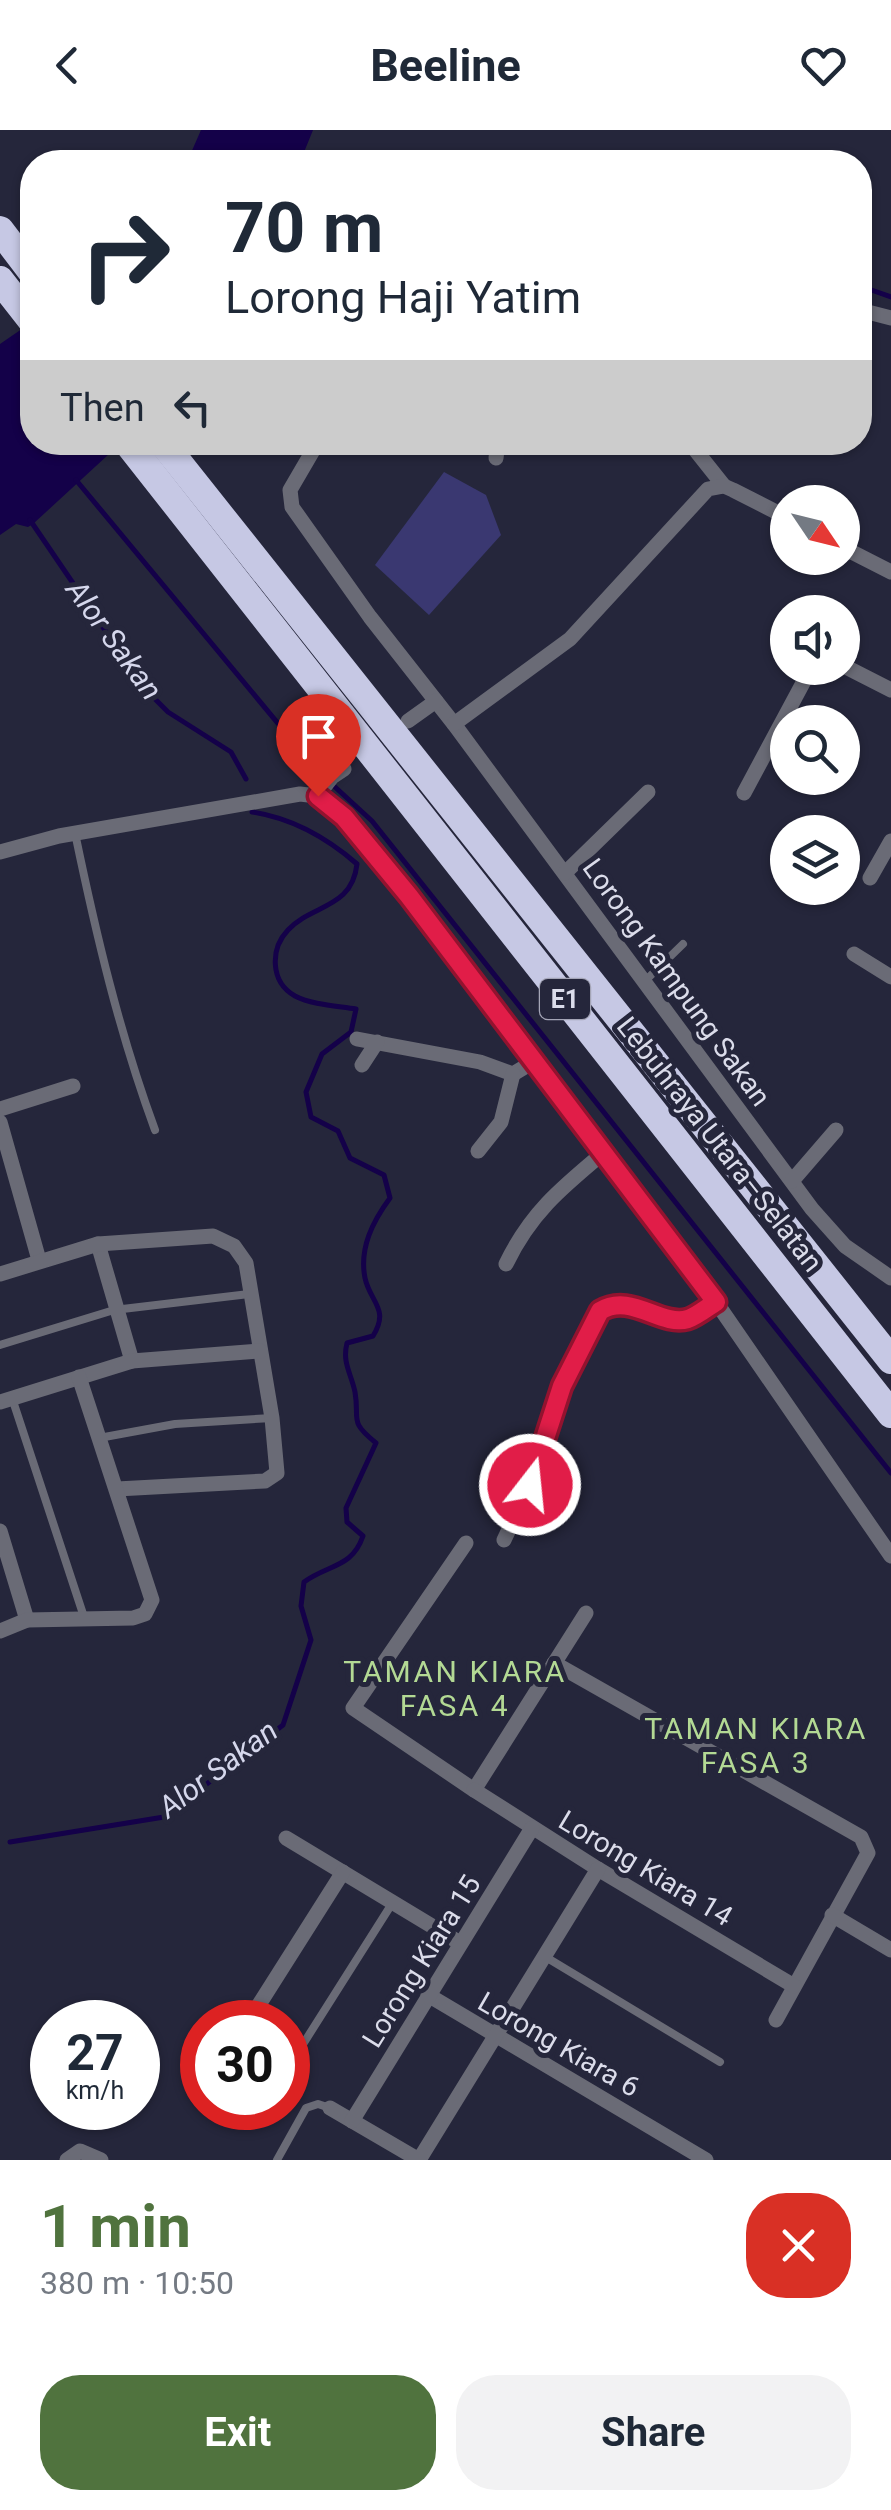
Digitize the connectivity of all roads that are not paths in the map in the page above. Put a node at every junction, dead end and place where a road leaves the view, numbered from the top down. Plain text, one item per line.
1 (2, 232) edge
2 (20, 256) edge
3 (0, 280) edge
4 (20, 306) edge
5 (138, 455) edge
6 (172, 455) edge
7 (310, 455) edge
8 (699, 455) edge
9 (724, 486) junction
10 (770, 509) edge
11 (860, 556) edge
12 (891, 572) edge
13 (860, 674) edge
14 (802, 685) edge
15 (891, 690) edge
16 (436, 701) junction
17 (408, 722) dead end
18 (454, 724) junction
19 (344, 769) dead end
20 (648, 792) dead end
21 (744, 794) dead end
22 (318, 796) junction
23 (75, 833) junction
24 (891, 841) edge
25 (0, 852) edge
26 (565, 873) junction
27 (870, 878) dead end
28 (683, 944) dead end
29 (854, 954) dead end
30 (891, 977) edge
31 (645, 981) junction
32 (357, 1038) dead end
33 (377, 1042) junction
34 (533, 1062) junction
35 (362, 1065) dead end
36 (513, 1074) junction
37 (74, 1086) dead end
38 (0, 1108) edge
39 (0, 1122) edge
40 (155, 1130) dead end
41 (836, 1130) dead end
42 (478, 1151) dead end
43 (602, 1154) junction
44 (792, 1180) junction
45 (98, 1244) junction
46 (39, 1260) junction
47 (506, 1264) dead end
48 (0, 1274) edge
49 (891, 1278) edge
50 (250, 1294) junction
51 (716, 1302) junction
52 (114, 1310) junction
53 (0, 1345) edge
54 (260, 1350) junction
55 (891, 1360) edge
56 (132, 1361) junction
57 (79, 1377) junction
58 (6, 1400) edge
59 (891, 1414) edge
60 (272, 1418) junction
61 (98, 1438) junction
62 (117, 1490) junction
63 (0, 1531) edge
64 (504, 1540) dead end
65 (466, 1543) dead end
66 (891, 1556) edge
67 (586, 1613) dead end
68 (28, 1620) junction
69 (85, 1620) junction
70 (0, 1632) edge
71 (554, 1663) junction
72 (474, 1790) junction
73 (532, 1828) junction
74 (286, 1838) dead end
75 (598, 1869) junction
76 (343, 1872) junction
77 (392, 1902) junction
78 (832, 1915) junction
79 (460, 1943) junction
80 (891, 1950) edge
81 (544, 1956) junction
82 (794, 1986) junction
83 (428, 1995) junction
84 (262, 2000) edge
85 (776, 2020) dead end
86 (310, 2033) edge
87 (493, 2036) junction
88 (720, 2062) dead end
89 (330, 2108) joint
90 (352, 2121) junction
91 (67, 2160) edge
92 (102, 2160) edge
93 (277, 2160) edge
94 (419, 2160) edge
95 (706, 2160) edge

1 - 2 highway
3 - 4 highway
5 - 59 highway, Lebuhraya Utara–Selatan / E1
6 - 55 highway, Lebuhraya Utara–Selatan / E1
7 - 16 street, Lorong Kampung Sakan
8 - 9 street
9 - 10 street
9 - 18 street
11 - 12 street
13 - 15 street
14 - 21 street
16 - 17 street
16 - 18 street, Lorong Kampung Sakan
18 - 26 street, Lorong Kampung Sakan
19 - 22 street
20 - 26 street
22 - 23 street
22 - 34 street
23 - 25 street
23 - 40 lane
24 - 27 street
26 - 31 street, Lorong Kampung Sakan
28 - 31 lane
29 - 30 street
31 - 44 street, Lorong Kampung Sakan
32 - 33 street
33 - 35 street
33 - 36 street
34 - 36 street
34 - 43 street
36 - 42 street
37 - 38 street
39 - 46 street
41 - 44 street
43 - 47 street
43 - 51 street
44 - 49 street, Lorong Kampung Sakan
45 - 46 street
45 - 50 street
45 - 52 street
46 - 48 street
50 - 52 lane
50 - 54 street
51 - 64 street
51 - 66 street
52 - 53 lane
52 - 56 street
54 - 56 street
54 - 60 street
56 - 57 street
57 - 58 street
57 - 61 street
58 - 69 lane
60 - 61 lane
60 - 62 street
61 - 62 street
62 - 69 street
63 - 68 street
65 - 72 street, Lorong Kiara 14
67 - 71 street
68 - 69 street
68 - 70 street
71 - 72 street
71 - 78 street
72 - 73 street, Lorong Kiara 14
73 - 75 street, Lorong Kiara 14
73 - 79 street, Lorong Kiara 15
74 - 76 street
75 - 81 street
75 - 82 street, Lorong Kiara 14
76 - 77 street
76 - 84 street
77 - 79 street
77 - 86 lane
78 - 80 street
78 - 82 street
79 - 83 street, Lorong Kiara 15
81 - 87 street
81 - 88 lane
82 - 85 street
83 - 87 street, Lorong Kiara 6
83 - 90 street, Lorong Kiara 15
87 - 94 street
87 - 95 street, Lorong Kiara 6
89 - 90 street
89 - 93 lane
90 - 94 street
91 - 92 street

